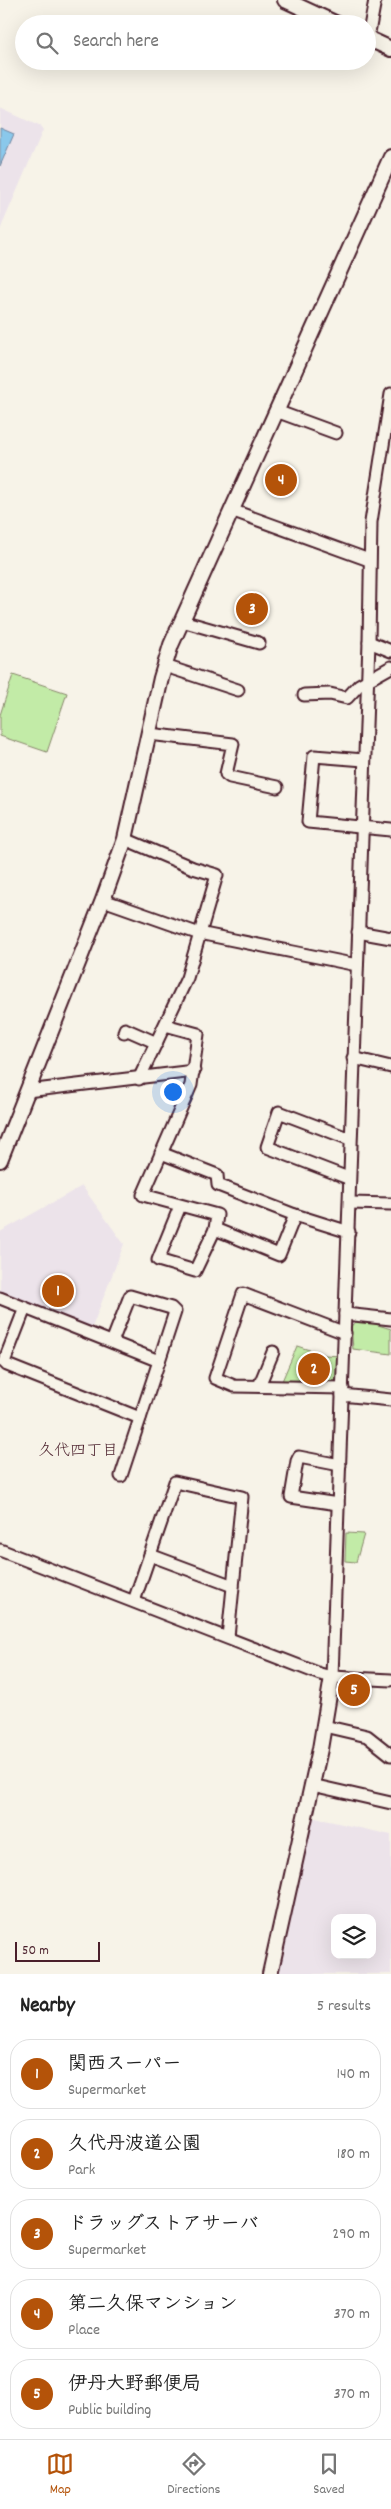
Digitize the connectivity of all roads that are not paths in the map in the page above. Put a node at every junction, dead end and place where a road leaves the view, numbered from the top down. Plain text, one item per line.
1 (285, 0) edge
2 (375, 0) edge
3 (318, 15) edge
4 (372, 15) edge
5 (376, 42) edge
6 (391, 49) edge
7 (391, 157) edge
8 (391, 394) edge
9 (276, 411) junction
10 (336, 433) dead end
11 (388, 442) edge
12 (231, 510) junction
13 (369, 560) junction
14 (182, 621) junction
15 (369, 642) junction
16 (259, 643) dead end
17 (391, 651) edge
18 (165, 666) junction
19 (391, 667) edge
20 (368, 680) junction
21 (238, 690) dead end
22 (304, 695) dead end
23 (149, 734) junction
24 (364, 760) junction
25 (278, 787) dead end
26 (362, 826) junction
27 (391, 830) edge
28 (125, 839) junction
29 (103, 900) junction
30 (358, 932) junction
31 (199, 933) junction
32 (391, 938) edge
33 (357, 965) junction
34 (165, 1025) junction
35 (125, 1030) dead end
36 (156, 1043) junction
37 (354, 1058) junction
38 (391, 1067) edge
39 (194, 1071) junction
40 (138, 1079) junction
41 (27, 1091) junction
42 (350, 1139) junction
43 (2, 1151) edge
44 (161, 1153) junction
45 (348, 1178) junction
46 (350, 1203) junction
47 (391, 1204) edge
48 (180, 1206) junction
49 (295, 1215) junction
50 (215, 1230) junction
51 (349, 1232) junction
52 (0, 1298) edge
53 (25, 1308) junction
54 (345, 1314) junction
55 (391, 1319) edge
56 (344, 1333) junction
57 (112, 1342) junction
58 (273, 1352) dead end
59 (159, 1361) junction
60 (260, 1386) junction
61 (342, 1391) junction
62 (391, 1400) edge
63 (140, 1418) junction
64 (340, 1464) junction
65 (121, 1476) dead end
66 (338, 1504) junction
67 (0, 1550) edge
68 (150, 1556) junction
69 (233, 1586) junction
70 (134, 1601) junction
71 (228, 1637) junction
72 (332, 1676) junction
73 (391, 1680) edge
74 (324, 1726) junction
75 (391, 1755) edge
76 (312, 1785) junction
77 (391, 1803) edge
78 (270, 1974) edge

1 - 3 street
2 - 4 street
5 - 6 street
7 - 9 street
8 - 11 street
9 - 10 street
9 - 12 street
11 - 13 street
12 - 13 street
12 - 14 street
13 - 15 street
14 - 16 street
14 - 18 street
15 - 17 street
15 - 20 street
18 - 21 street
18 - 23 street
19 - 20 street
20 - 22 street
20 - 24 street
23 - 25 street
23 - 28 street
24 - 26 street
24 - 26 street
26 - 27 street
26 - 30 street
28 - 29 street
28 - 31 street
29 - 31 street
29 - 41 street
30 - 32 street
30 - 33 street
31 - 33 street
31 - 34 street
33 - 37 street
34 - 36 street
34 - 39 street
35 - 36 street
36 - 40 street
37 - 38 street
37 - 42 street
39 - 40 street
39 - 44 street
40 - 41 street
41 - 43 street
42 - 45 street
42 - 45 street
44 - 48 street
44 - 49 street
45 - 46 street
46 - 47 street
46 - 51 street
48 - 50 street
48 - 50 street
49 - 50 street
49 - 51 street
51 - 54 street
52 - 53 street
53 - 57 street
53 - 63 street
54 - 55 street
54 - 56 street
56 - 60 street
56 - 61 street
57 - 59 street
57 - 59 street
58 - 60 street
59 - 63 street
60 - 61 street
61 - 62 street
61 - 64 street
63 - 65 street
64 - 66 street
64 - 66 street
66 - 72 street
67 - 70 street
68 - 69 street
68 - 69 street
68 - 70 street
69 - 71 street
70 - 71 street
71 - 72 street
72 - 73 street
72 - 74 street
74 - 75 street
74 - 76 street
76 - 77 street
76 - 78 street

